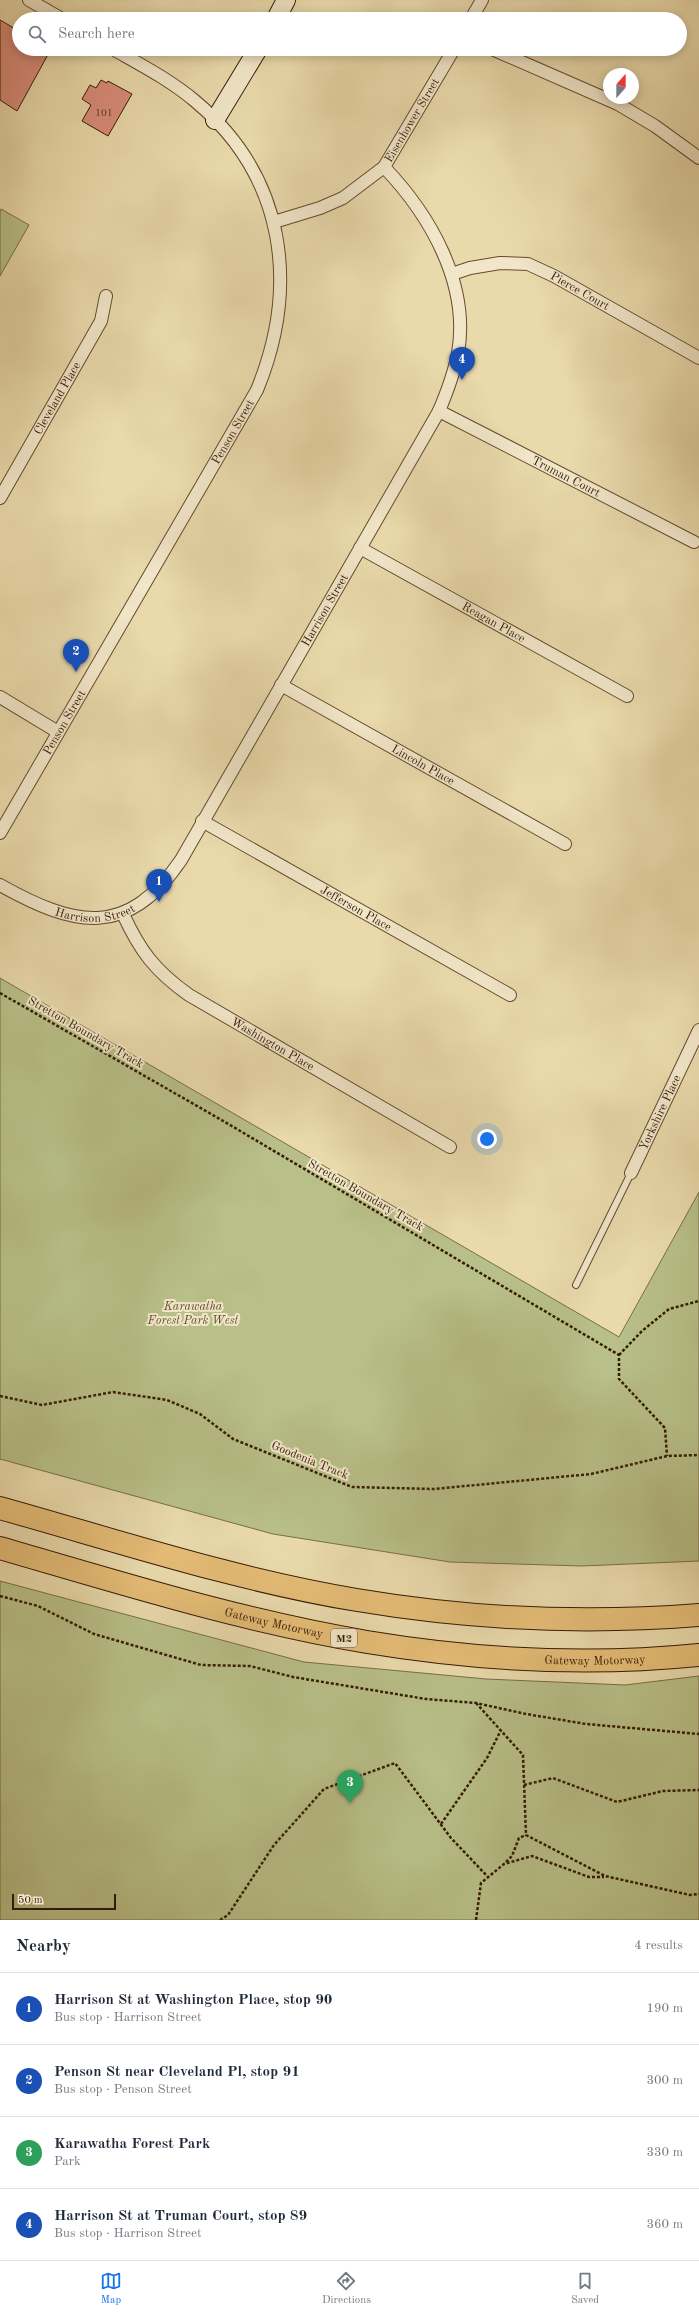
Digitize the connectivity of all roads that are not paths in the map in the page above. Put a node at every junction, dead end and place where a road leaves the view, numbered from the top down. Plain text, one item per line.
1 (29, 0) edge
2 (286, 0) edge
3 (482, 0) edge
4 (50, 12) edge
5 (280, 12) edge
6 (475, 12) edge
7 (125, 56) edge
8 (254, 56) edge
9 (450, 56) edge
10 (508, 56) edge
11 (216, 120) junction
12 (699, 158) edge
13 (384, 167) junction
14 (274, 222) junction
15 (452, 274) junction
16 (106, 296) dead end
17 (699, 358) edge
18 (439, 411) junction
19 (0, 498) edge
20 (694, 542) dead end
21 (360, 548) junction
22 (281, 685) junction
23 (627, 696) dead end
24 (0, 697) edge
25 (58, 732) junction
26 (202, 822) junction
27 (0, 833) edge
28 (565, 844) dead end
29 (0, 885) edge
30 (123, 914) junction
31 (510, 995) dead end
32 (699, 1030) edge
33 (450, 1147) dead end
34 (631, 1173) joint
35 (576, 1285) dead end
36 (0, 1508) edge
37 (0, 1548) edge
38 (699, 1615) edge
39 (699, 1655) edge

1 - 4 street
2 - 5 street
3 - 6 street
7 - 11 street, Penson Street
8 - 11 street
9 - 13 street, Eisenhower Street
10 - 12 street
11 - 14 street, Penson Street
13 - 14 street, Eisenhower Street
13 - 15 street, Harrison Street
14 - 25 street, Penson Street
15 - 17 street, Pierce Court
15 - 18 street, Harrison Street
16 - 19 street, Cleveland Place
18 - 20 street, Truman Court
18 - 21 street, Harrison Street
21 - 22 street, Harrison Street
21 - 23 street, Reagan Place
22 - 26 street, Harrison Street
22 - 28 street, Lincoln Place
24 - 25 street
25 - 27 street, Penson Street
26 - 30 street, Harrison Street
26 - 31 street, Jefferson Place
29 - 30 street, Harrison Street
30 - 33 street, Washington Place
32 - 34 street, Yorkshire Place
34 - 35 lane
36 - 38 highway
37 - 39 highway, Gateway Motorway / M2

